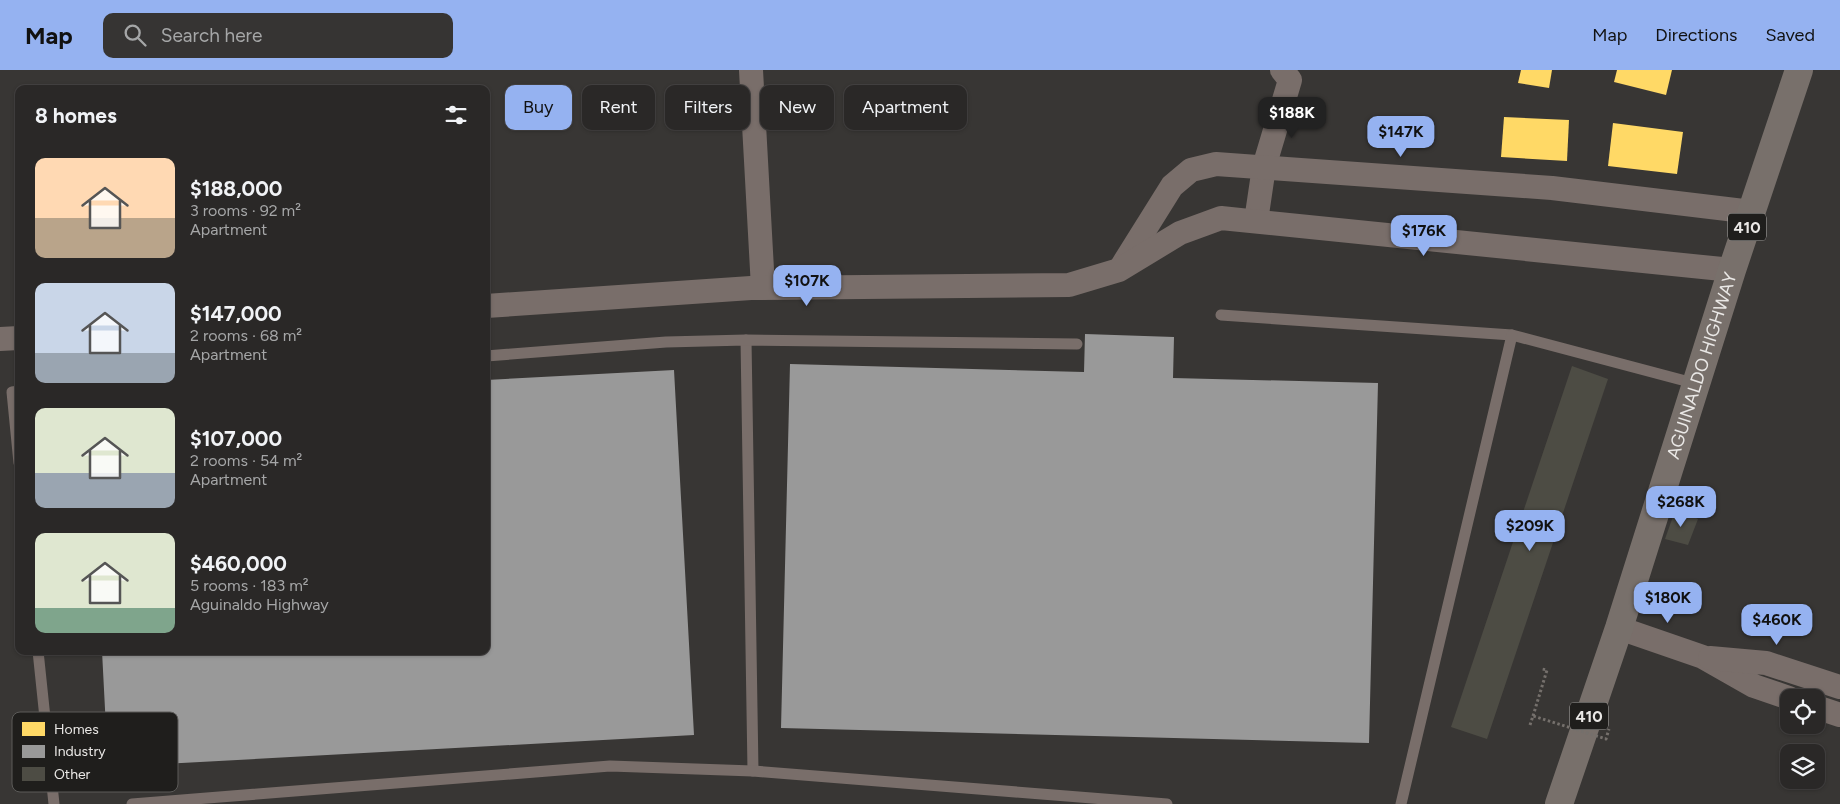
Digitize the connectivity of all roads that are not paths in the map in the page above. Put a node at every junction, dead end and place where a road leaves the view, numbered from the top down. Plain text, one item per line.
1 (751, 70) edge
2 (1282, 70) edge
3 (1799, 70) edge
4 (1264, 167) junction
5 (1752, 212) junction
6 (1256, 221) junction
7 (1119, 270) junction
8 (1732, 270) junction
9 (763, 288) junction
10 (490, 306) edge
11 (1221, 315) dead end
12 (1512, 335) junction
13 (15, 338) edge
14 (0, 339) edge
15 (746, 340) junction
16 (1077, 344) dead end
17 (490, 356) edge
18 (1697, 384) junction
19 (15, 392) edge
20 (15, 422) edge
21 (1619, 628) junction
22 (38, 655) edge
23 (1703, 657) junction
24 (1840, 687) edge
25 (1780, 695) edge
26 (1825, 710) edge
27 (44, 712) edge
28 (1840, 715) edge
29 (753, 771) junction
30 (132, 804) edge
31 (1167, 804) edge
32 (1401, 804) edge
33 (1559, 804) edge

1 - 9 street
2 - 4 street
3 - 5 main road, AGUINALDO HIGHWAY / 410
4 - 5 street
4 - 6 street
4 - 7 street
5 - 8 main road, AGUINALDO HIGHWAY / 410
6 - 7 street
6 - 8 street
7 - 9 street
8 - 18 main road, AGUINALDO HIGHWAY / 410
9 - 10 street
11 - 12 lane
12 - 18 lane
12 - 32 lane
13 - 14 street
15 - 16 lane
15 - 17 lane
15 - 29 lane
18 - 21 main road, AGUINALDO HIGHWAY / 410
19 - 20 lane
21 - 23 street
21 - 33 main road, AGUINALDO HIGHWAY / 410
22 - 27 lane
23 - 24 street
23 - 25 street
26 - 28 street
29 - 30 lane
29 - 31 lane

